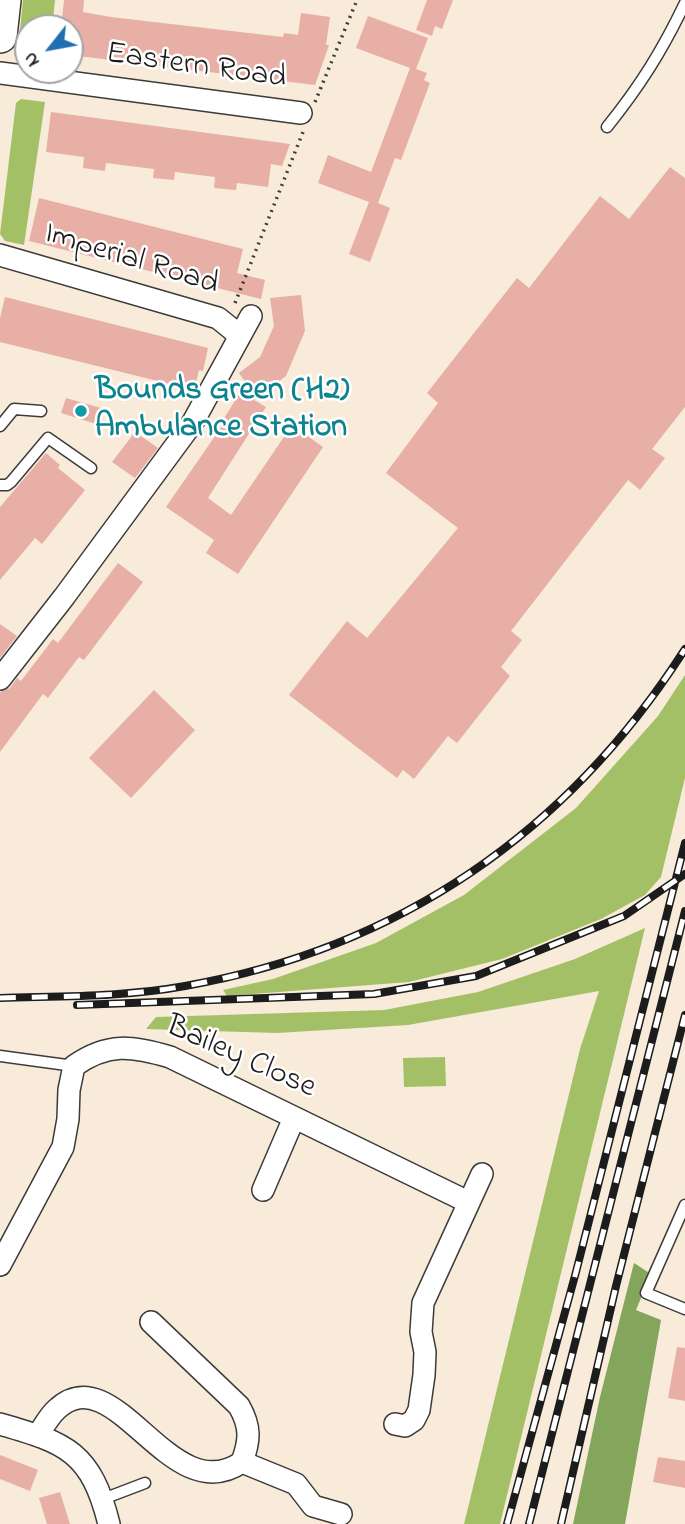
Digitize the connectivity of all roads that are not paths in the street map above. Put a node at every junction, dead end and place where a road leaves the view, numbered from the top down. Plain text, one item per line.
1 (4, 0) edge
2 (685, 4) edge
3 (0, 36) edge
4 (0, 73) edge
5 (307, 114) road end
6 (607, 127) dead end
7 (0, 255) edge
8 (251, 316) dead end
9 (233, 330) junction
10 (41, 411) dead end
11 (0, 426) edge
12 (91, 468) dead end
13 (0, 485) edge
14 (0, 679) edge
15 (0, 1056) edge
16 (74, 1066) junction
17 (294, 1118) junction
18 (482, 1174) dead end
19 (263, 1190) dead end
20 (468, 1202) junction
21 (685, 1205) edge
22 (7, 1235) edge
23 (0, 1265) edge
24 (685, 1308) edge
25 (150, 1322) dead end
26 (0, 1424) edge
27 (395, 1424) dead end
28 (38, 1435) junction
29 (242, 1462) junction
30 (145, 1483) dead end
31 (103, 1499) junction
32 (341, 1514) dead end
33 (109, 1524) edge

1 - 3 main road
2 - 6 lane
4 - 5 street, Eastern Road
7 - 9 street, Imperial Road
8 - 9 street, Imperial Road
9 - 14 street, Imperial Road
10 - 11 lane
12 - 13 lane
15 - 16 lane
16 - 17 street, Bailey Close
16 - 22 street
17 - 19 street
17 - 20 street, Bailey Close
18 - 20 street
20 - 27 street
21 - 24 lane
22 - 23 street
25 - 29 street
26 - 28 street
28 - 29 street
28 - 31 street
29 - 32 street
30 - 31 lane
31 - 33 street

